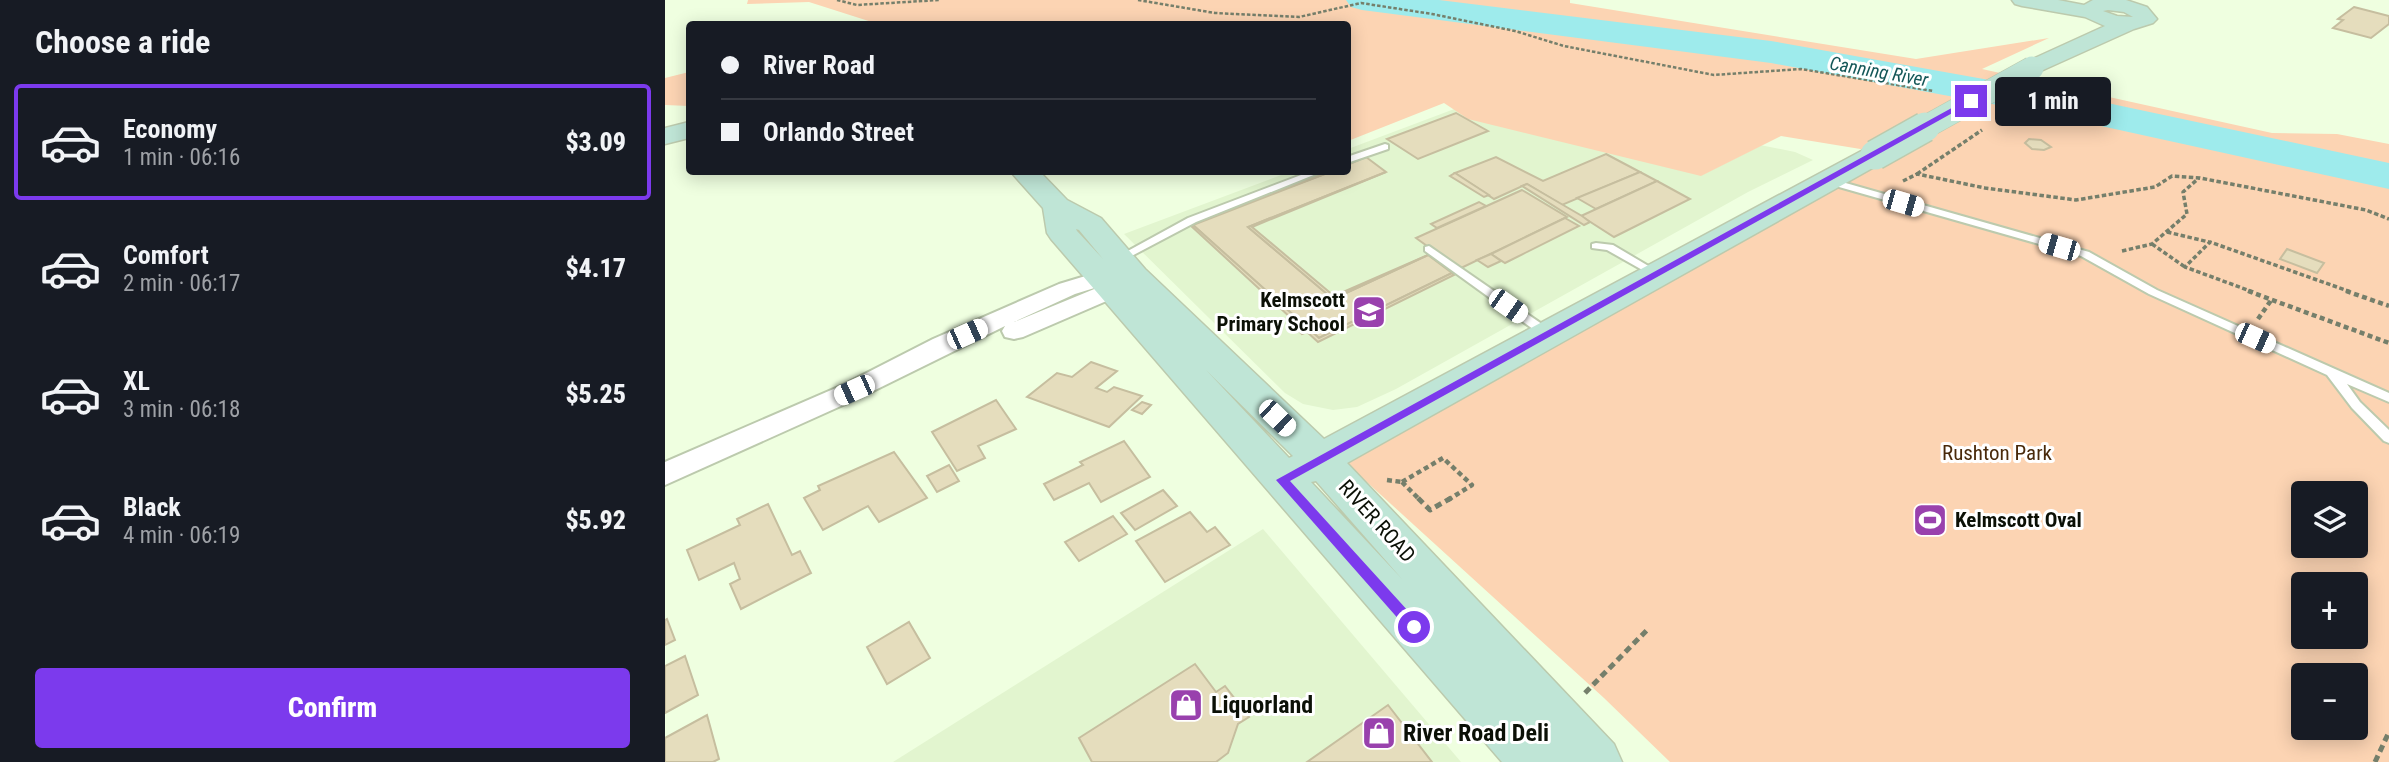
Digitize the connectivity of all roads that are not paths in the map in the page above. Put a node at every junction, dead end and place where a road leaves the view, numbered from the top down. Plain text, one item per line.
1 (2022, 0) edge
2 (2118, 8) edge
3 (2038, 64) junction
4 (686, 131) edge
5 (665, 136) edge
6 (1385, 147) dead end
7 (1351, 159) edge
8 (1028, 175) edge
9 (1308, 175) edge
10 (1828, 181) junction
11 (1596, 246) dead end
12 (1429, 249) dead end
13 (1657, 275) junction
14 (1117, 276) junction
15 (1548, 334) junction
16 (2332, 373) junction
17 (2389, 398) edge
18 (2389, 438) edge
19 (1320, 459) junction
20 (665, 474) edge
21 (1282, 480) junction
22 (1536, 762) edge
23 (1595, 762) edge

1 - 2 main road
2 - 3 main road
2 - 3 main road
3 - 10 main road, bridge
4 - 5 main road
6 - 7 lane
8 - 14 main road, RIVER ROAD
9 - 14 lane
10 - 13 main road
10 - 16 lane
11 - 13 lane
12 - 15 lane
13 - 15 main road
14 - 19 main road, RIVER ROAD
14 - 20 street
14 - 21 main road, RIVER ROAD
15 - 19 main road
16 - 17 lane
16 - 18 lane
19 - 21 main road
19 - 23 main road, RIVER ROAD
21 - 22 main road, RIVER ROAD

